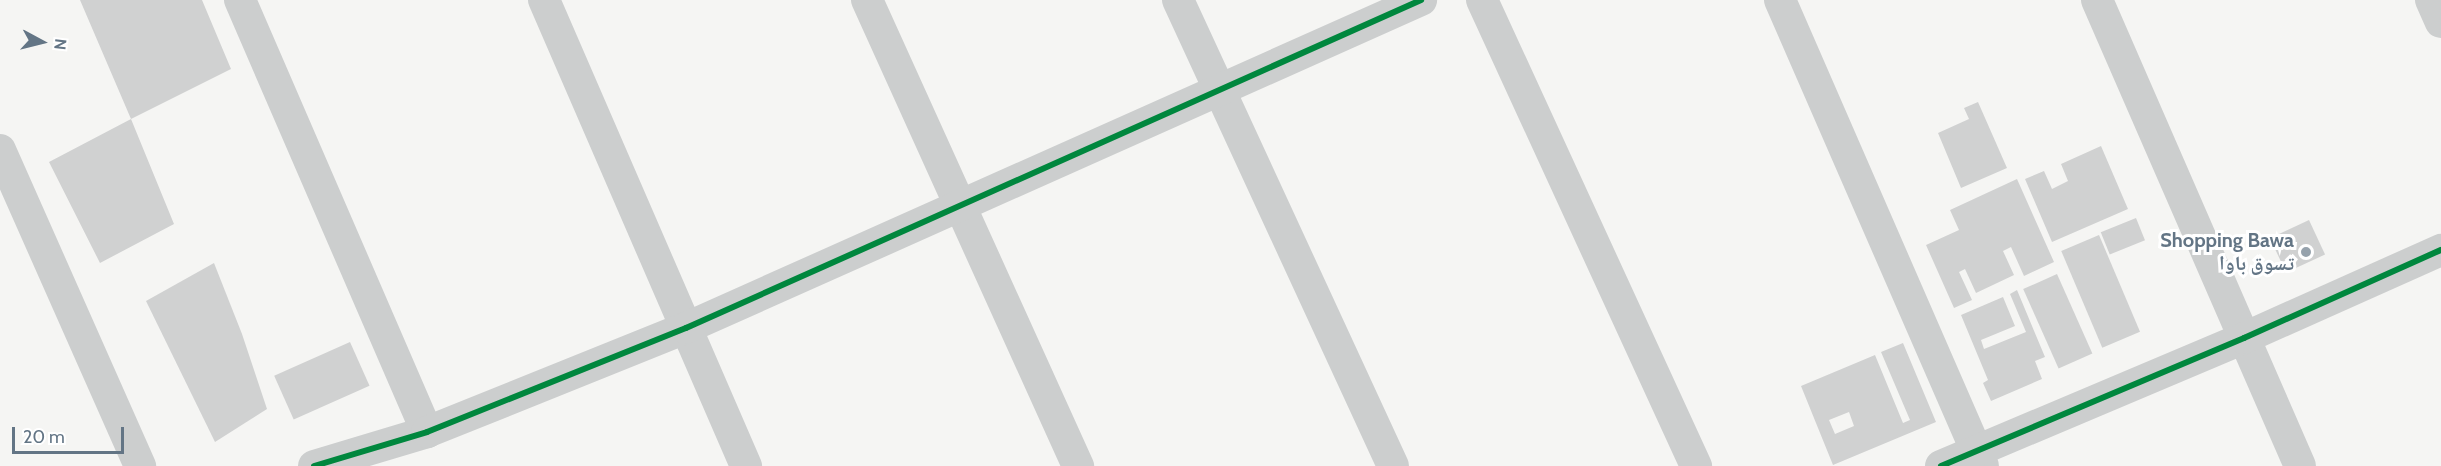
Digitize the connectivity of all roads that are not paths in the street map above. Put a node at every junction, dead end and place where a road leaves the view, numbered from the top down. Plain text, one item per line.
1 (240, 0) edge
2 (544, 0) edge
3 (867, 0) edge
4 (1178, 0) edge
5 (1421, 0) edge
6 (1482, 0) edge
7 (1780, 0) edge
8 (2097, 0) edge
9 (2431, 0) edge
10 (2441, 22) edge
11 (1220, 90) junction
12 (0, 150) edge
13 (961, 206) junction
14 (2441, 250) edge
15 (686, 328) junction
16 (2244, 338) junction
17 (426, 432) junction
18 (1979, 458) edge
19 (140, 466) edge
20 (314, 466) edge
21 (746, 466) edge
22 (1078, 466) edge
23 (1393, 466) edge
24 (1696, 466) edge
25 (1941, 466) edge
26 (2300, 466) edge

1 - 17 street
2 - 15 street
3 - 13 street
4 - 11 street
5 - 11 street
6 - 24 street
7 - 18 street
8 - 16 street
9 - 10 street
11 - 13 street
11 - 23 street
12 - 19 street
13 - 15 street
13 - 22 street
14 - 16 street
15 - 17 street
15 - 21 street
16 - 18 street
16 - 26 street
17 - 20 street
18 - 25 street

